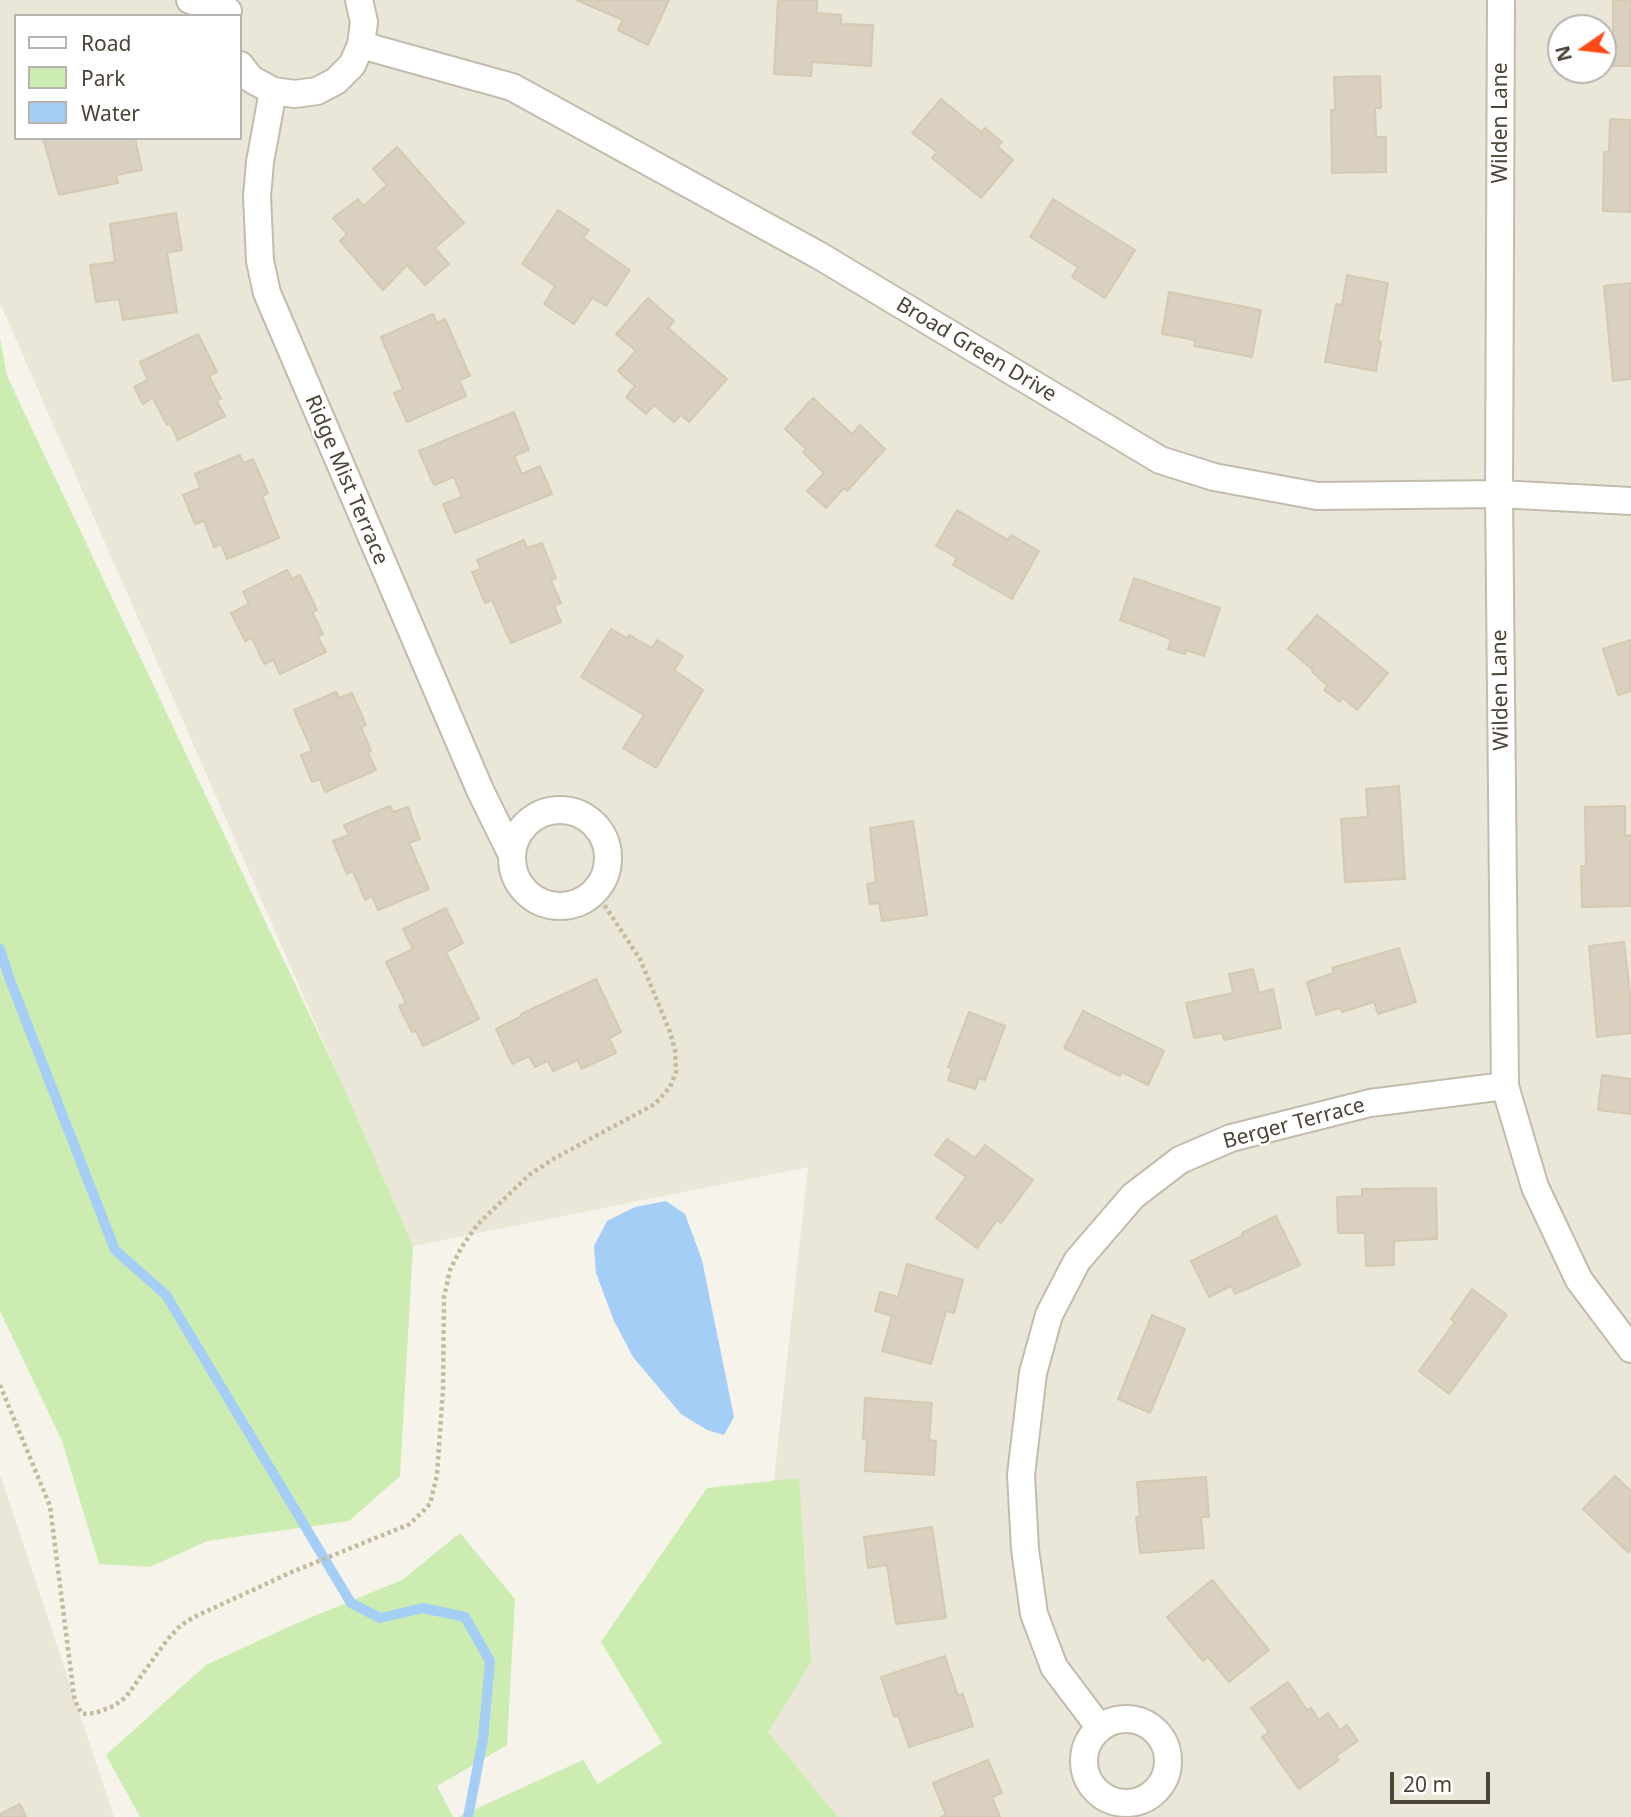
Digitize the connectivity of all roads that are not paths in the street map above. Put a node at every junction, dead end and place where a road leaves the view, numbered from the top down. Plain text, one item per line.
1 (190, 0) edge
2 (359, 0) edge
3 (1501, 0) edge
4 (229, 9) edge
5 (362, 45) junction
6 (242, 68) edge
7 (273, 91) junction
8 (1499, 494) junction
9 (1631, 501) edge
10 (511, 853) junction
11 (1505, 1086) junction
12 (1631, 1349) edge
13 (1100, 1728) dead end

1 - 4 street
2 - 5 street
3 - 8 street, Wilden Lane
5 - 7 street
5 - 8 street, Broad Green Drive
6 - 7 street
7 - 10 street, Ridge Mist Terrace
8 - 9 street, Broad Green Drive
8 - 11 street, Wilden Lane
10 - 10 street, Ridge Mist Terrace
11 - 12 street, Wilden Lane
11 - 13 street, Berger Terrace

